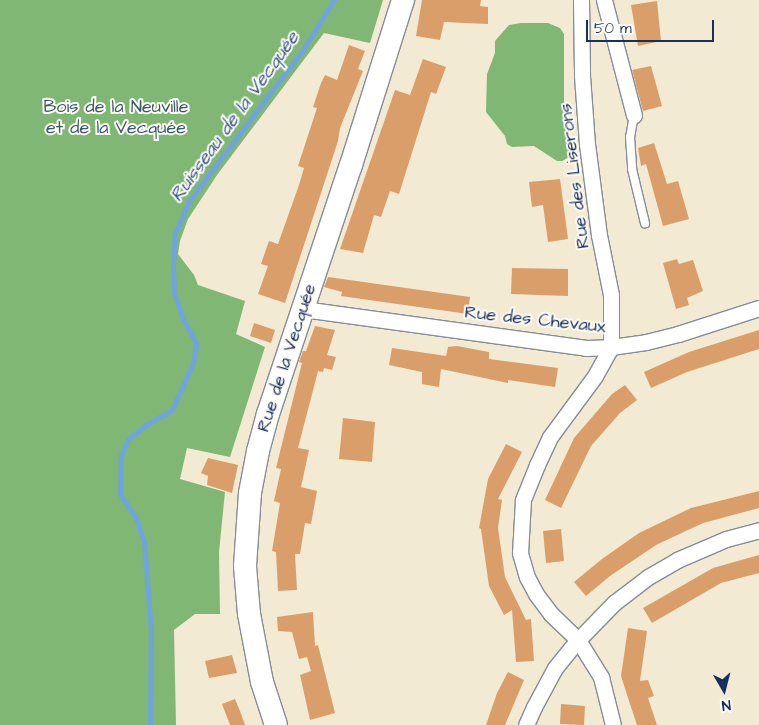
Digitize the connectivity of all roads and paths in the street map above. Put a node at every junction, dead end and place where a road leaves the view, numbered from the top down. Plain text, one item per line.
1 (403, 0) edge
2 (581, 0) edge
3 (604, 0) edge
4 (634, 115) joint
5 (646, 223) dead end
6 (759, 308) edge
7 (303, 309) junction
8 (611, 348) junction
9 (759, 530) edge
10 (578, 640) junction
11 (276, 725) edge
12 (526, 725) edge
13 (613, 725) edge

1 - 7 main road, Rue de la Vecquée
2 - 8 street, Rue des Liserons
3 - 4 street
4 - 5 lane
6 - 8 street, Rue des Chevaux
7 - 8 street, Rue des Chevaux
7 - 11 main road, Rue de la Vecquée
8 - 10 street
9 - 10 street
10 - 12 street
10 - 13 street

